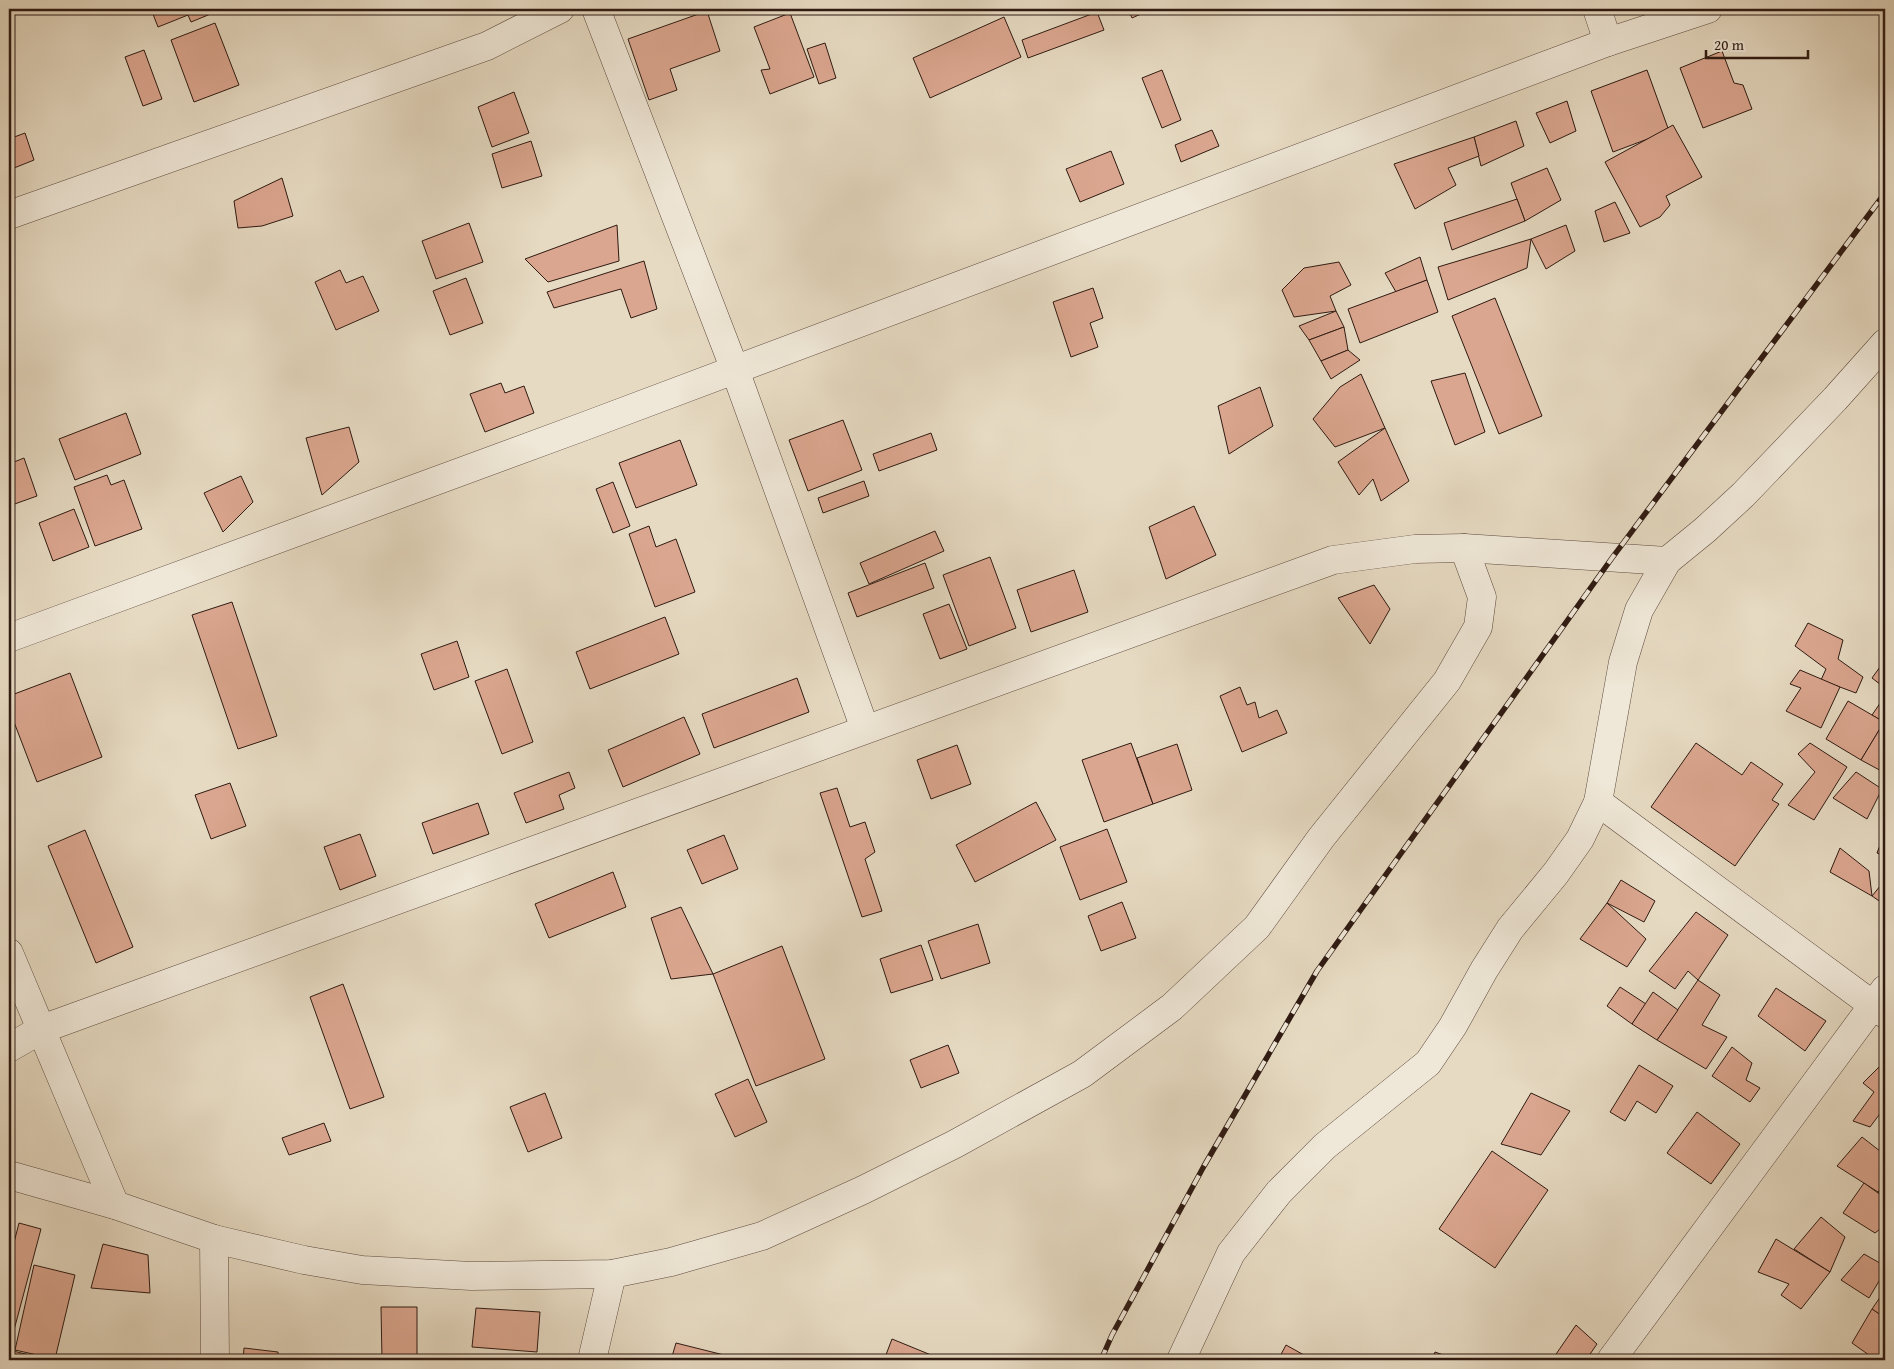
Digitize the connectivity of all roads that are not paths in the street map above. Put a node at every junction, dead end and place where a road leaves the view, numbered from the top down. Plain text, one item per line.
1 (560, 9) edge
2 (596, 9) edge
3 (1597, 9) edge
4 (1708, 9) edge
5 (1608, 42) junction
6 (9, 215) edge
7 (1885, 343) edge
8 (735, 370) junction
9 (1464, 548) junction
10 (1666, 561) junction
11 (9, 638) edge
12 (865, 729) junction
13 (1598, 802) junction
14 (9, 953) edge
15 (1881, 1003) edge
16 (42, 1029) junction
17 (9, 1048) edge
18 (9, 1175) edge
19 (115, 1205) junction
20 (214, 1239) junction
21 (612, 1274) junction
22 (215, 1360) edge
23 (592, 1360) edge
24 (1181, 1360) edge
25 (1611, 1360) edge

1 - 6 street
2 - 8 street
3 - 5 street
4 - 5 street
5 - 8 street
7 - 10 street
8 - 11 street
8 - 12 street
9 - 10 street
9 - 12 street
9 - 21 street
10 - 13 street
12 - 16 street
13 - 15 street
13 - 24 street
14 - 16 street
15 - 25 street
16 - 17 street
16 - 19 street
18 - 19 street
19 - 20 street
20 - 21 street
20 - 22 street
21 - 23 street

